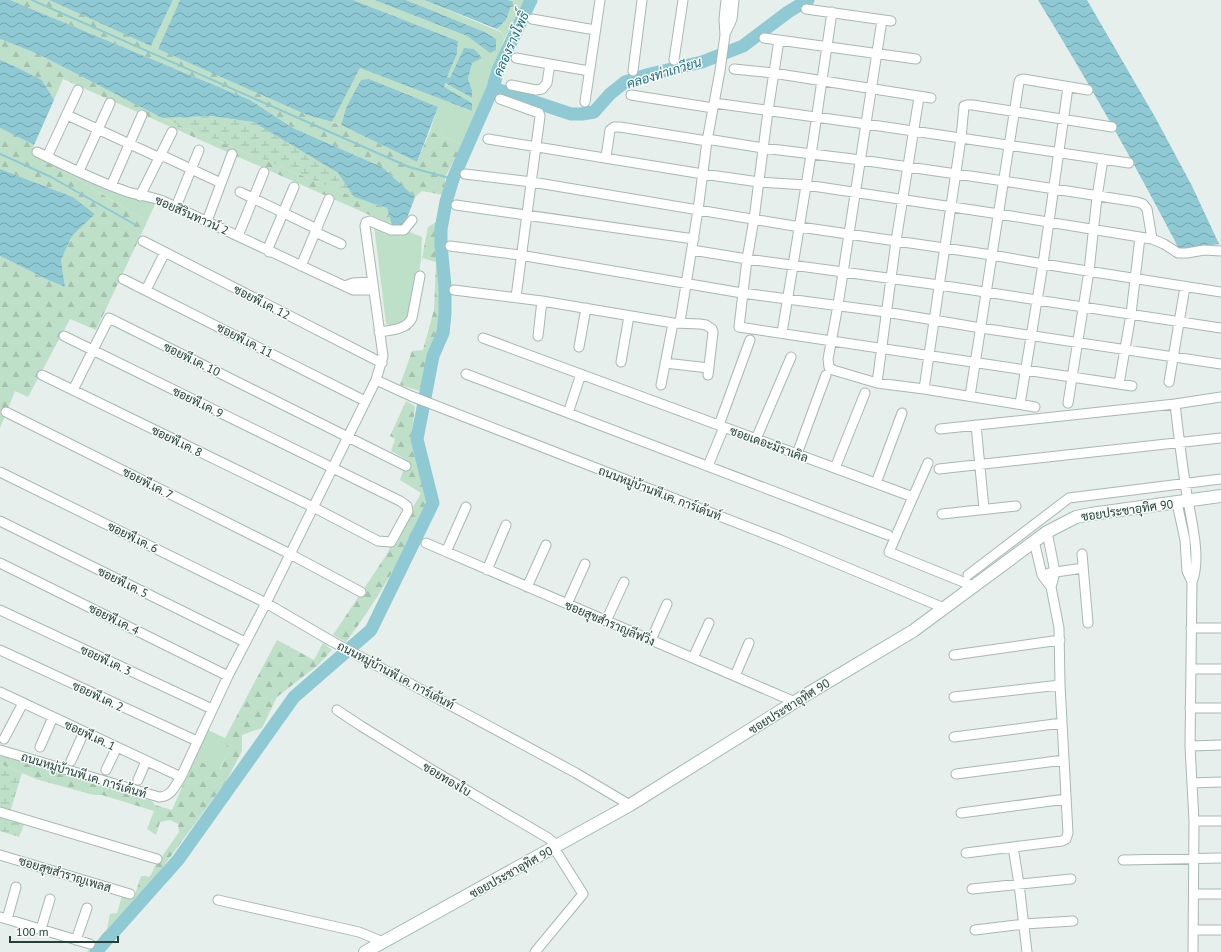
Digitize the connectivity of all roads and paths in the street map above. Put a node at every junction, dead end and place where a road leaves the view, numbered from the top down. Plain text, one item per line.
1 (600, 0) edge
2 (642, 0) edge
3 (683, 0) edge
4 (730, 1) edge
5 (806, 8) dead end
6 (832, 12) junction
7 (532, 19) dead end
8 (595, 30) junction
9 (764, 38) dead end
10 (779, 40) junction
11 (827, 47) junction
12 (876, 54) junction
13 (516, 58) dead end
14 (916, 59) dead end
15 (674, 60) dead end
16 (550, 64) junction
17 (734, 69) dead end
18 (589, 71) junction
19 (633, 71) dead end
20 (773, 73) junction
21 (822, 81) junction
22 (511, 85) dead end
23 (1068, 87) junction
24 (872, 89) junction
25 (78, 90) dead end
26 (1088, 90) dead end
27 (631, 95) dead end
28 (919, 97) junction
29 (931, 98) dead end
30 (500, 99) dead end
31 (585, 102) dead end
32 (110, 104) dead end
33 (713, 106) junction
34 (768, 111) junction
35 (1013, 112) junction
36 (142, 115) dead end
37 (67, 116) junction
38 (816, 118) junction
39 (1063, 119) junction
40 (866, 124) junction
41 (1112, 127) dead end
42 (98, 131) junction
43 (914, 131) junction
44 (172, 132) dead end
45 (961, 138) junction
46 (488, 139) dead end
47 (707, 140) junction
48 (129, 144) junction
49 (1009, 145) junction
50 (536, 146) junction
51 (764, 148) junction
52 (199, 150) dead end
53 (37, 152) dead end
54 (1059, 153) junction
55 (232, 154) dead end
56 (811, 155) junction
57 (48, 157) junction
58 (160, 157) junction
59 (606, 157) junction
60 (1103, 159) junction
61 (861, 160) junction
62 (1129, 163) dead end
63 (909, 167) junction
64 (191, 170) junction
65 (79, 171) junction
66 (264, 172) dead end
67 (465, 174) dead end
68 (703, 174) junction
69 (956, 174) junction
70 (1004, 181) junction
71 (532, 182) junction
72 (759, 182) junction
73 (221, 183) junction
74 (806, 185) junction
75 (111, 186) junction
76 (294, 187) dead end
77 (1053, 189) junction
78 (240, 192) dead end
79 (855, 193) junction
80 (140, 196) junction
81 (1097, 196) junction
82 (253, 198) junction
83 (329, 200) dead end
84 (903, 200) junction
85 (456, 205) dead end
86 (951, 207) junction
87 (176, 208) junction
88 (698, 210) junction
89 (283, 212) junction
90 (999, 214) junction
91 (527, 215) junction
92 (754, 219) junction
93 (412, 220) dead end
94 (207, 222) junction
95 (1049, 223) junction
96 (800, 227) junction
97 (316, 230) junction
98 (1093, 230) junction
99 (848, 233) junction
100 (238, 236) junction
101 (1140, 237) junction
102 (694, 240) junction
103 (1152, 240) junction
104 (143, 241) dead end
105 (896, 242) junction
106 (341, 244) dead end
107 (450, 246) dead end
108 (945, 248) junction
109 (692, 250) junction
110 (165, 252) junction
111 (269, 252) junction
112 (1221, 252) edge
113 (520, 255) junction
114 (992, 255) junction
115 (747, 260) junction
116 (1043, 264) junction
117 (301, 266) junction
118 (793, 266) junction
119 (842, 271) junction
120 (1088, 271) junction
121 (420, 276) dead end
122 (892, 278) junction
123 (1135, 278) junction
124 (124, 279) dead end
125 (687, 284) junction
126 (939, 285) junction
127 (373, 286) junction
128 (1185, 287) junction
129 (146, 290) junction
130 (454, 290) dead end
131 (986, 292) junction
132 (1221, 292) edge
133 (742, 293) junction
134 (516, 297) junction
135 (789, 299) junction
136 (1037, 300) junction
137 (542, 301) junction
138 (838, 305) junction
139 (1083, 307) junction
140 (586, 308) junction
141 (886, 312) junction
142 (1131, 314) junction
143 (629, 316) junction
144 (934, 320) junction
145 (676, 322) junction
146 (1179, 322) junction
147 (981, 328) junction
148 (1221, 328) edge
149 (379, 332) junction
150 (782, 334) junction
151 (1031, 335) junction
152 (64, 336) dead end
153 (538, 336) dead end
154 (483, 338) dead end
155 (750, 340) dead end
156 (832, 341) junction
157 (1078, 342) junction
158 (579, 346) dead end
159 (882, 348) junction
160 (93, 350) junction
161 (1125, 350) junction
162 (928, 355) junction
163 (791, 357) dead end
164 (1173, 357) junction
165 (621, 362) dead end
166 (975, 362) junction
167 (382, 363) junction
168 (666, 363) junction
169 (1221, 364) edge
170 (1026, 370) junction
171 (466, 374) dead end
172 (581, 374) junction
173 (42, 375) dead end
174 (826, 375) dead end
175 (1072, 377) junction
176 (376, 380) junction
177 (1169, 382) dead end
178 (877, 383) junction
179 (1119, 384) junction
180 (661, 385) dead end
181 (1132, 386) dead end
182 (924, 389) junction
183 (73, 390) junction
184 (865, 393) dead end
185 (970, 396) junction
186 (1221, 397) edge
187 (365, 401) junction
188 (1068, 403) dead end
189 (1020, 404) junction
190 (1175, 404) junction
191 (1035, 407) dead end
192 (6, 412) dead end
193 (568, 413) junction
194 (902, 413) dead end
195 (976, 425) junction
196 (721, 426) junction
197 (940, 430) dead end
198 (348, 436) junction
199 (1221, 438) edge
200 (756, 439) junction
201 (1180, 442) junction
202 (797, 454) junction
203 (928, 463) dead end
204 (980, 465) junction
205 (406, 466) dead end
206 (708, 466) junction
207 (332, 468) junction
208 (835, 468) junction
209 (939, 470) dead end
210 (0, 472) edge
211 (1221, 479) edge
212 (876, 483) junction
213 (1185, 484) junction
214 (1221, 496) edge
215 (913, 497) junction
216 (1182, 502) junction
217 (1016, 506) dead end
218 (313, 507) junction
219 (466, 507) dead end
220 (984, 509) junction
221 (942, 514) dead end
222 (0, 521) edge
223 (506, 526) dead end
224 (1047, 532) junction
225 (888, 535) dead end
226 (1034, 541) junction
227 (426, 543) dead end
228 (546, 545) dead end
229 (446, 552) junction
230 (290, 554) junction
231 (1082, 554) dead end
232 (0, 563) edge
233 (585, 564) dead end
234 (1083, 568) junction
235 (487, 570) junction
236 (1055, 572) junction
237 (968, 574) dead end
238 (1042, 575) junction
239 (624, 582) dead end
240 (973, 586) junction
241 (527, 587) junction
242 (1051, 587) junction
243 (362, 592) dead end
244 (266, 603) junction
245 (567, 604) junction
246 (668, 604) dead end
247 (944, 608) junction
248 (0, 610) edge
249 (606, 621) junction
250 (708, 623) dead end
251 (1088, 623) dead end
252 (1191, 628) junction
253 (1221, 628) edge
254 (651, 640) junction
255 (1060, 640) junction
256 (245, 642) junction
257 (749, 643) dead end
258 (0, 650) edge
259 (954, 655) dead end
260 (693, 658) junction
261 (1191, 669) junction
262 (1221, 669) edge
263 (228, 676) junction
264 (735, 676) junction
265 (1060, 685) junction
266 (0, 692) edge
267 (954, 697) dead end
268 (795, 702) junction
269 (24, 704) junction
270 (1190, 708) junction
271 (1221, 708) edge
272 (212, 709) junction
273 (337, 710) dead end
274 (53, 717) junction
275 (1062, 723) junction
276 (84, 732) junction
277 (954, 737) dead end
278 (4, 739) dead end
279 (197, 742) junction
280 (1221, 745) edge
281 (1190, 746) junction
282 (40, 747) dead end
283 (117, 747) junction
284 (0, 750) edge
285 (1064, 760) junction
286 (71, 761) dead end
287 (146, 761) junction
288 (106, 770) dead end
289 (956, 774) dead end
290 (181, 777) junction
291 (138, 780) dead end
292 (1192, 782) junction
293 (1221, 782) edge
294 (1066, 799) junction
295 (630, 805) junction
296 (0, 812) edge
297 (961, 813) dead end
298 (1194, 821) junction
299 (1221, 821) edge
300 (556, 847) junction
301 (1014, 847) junction
302 (966, 853) dead end
303 (0, 855) edge
304 (1194, 858) junction
305 (1221, 858) edge
306 (156, 859) dead end
307 (1123, 860) dead end
308 (1070, 879) dead end
309 (1019, 884) junction
310 (16, 887) dead end
311 (972, 889) dead end
312 (130, 894) dead end
313 (1194, 894) junction
314 (1221, 894) edge
315 (50, 898) dead end
316 (218, 900) dead end
317 (87, 908) dead end
318 (4, 918) edge
319 (1073, 921) dead end
320 (1024, 924) junction
321 (41, 929) junction
322 (975, 930) dead end
323 (1193, 930) junction
324 (1221, 930) edge
325 (76, 940) junction
326 (383, 942) junction
327 (90, 944) dead end
328 (365, 952) edge
329 (535, 952) edge
330 (1027, 952) edge
331 (1193, 952) edge

1 - 8 street
2 - 19 street
3 - 15 street
4 - 33 street
5 - 6 street
6 - 11 street
6 - 12 street
7 - 8 street
8 - 18 street
9 - 10 street
10 - 11 street
10 - 20 street
11 - 12 street
11 - 21 street
12 - 14 street
12 - 24 street
13 - 16 street
16 - 18 street
16 - 22 street
17 - 20 street
18 - 31 street
20 - 21 street
20 - 34 street
21 - 24 street
21 - 38 street
23 - 26 street
23 - 35 street
23 - 39 street
24 - 28 street
24 - 40 street
25 - 37 street
27 - 33 street
28 - 29 street
28 - 43 street
30 - 50 street
32 - 42 street
33 - 34 street
33 - 47 street
34 - 38 street
34 - 51 street
35 - 39 street
35 - 45 street
35 - 49 street
36 - 48 street
37 - 42 street
37 - 57 street
38 - 40 street
38 - 56 street
39 - 41 street
39 - 54 street
40 - 43 street
40 - 61 street
42 - 48 street
42 - 65 street
43 - 45 street
43 - 63 street
44 - 58 street
45 - 49 street
45 - 69 street
46 - 50 street
47 - 51 street
47 - 59 street
47 - 68 street
48 - 58 street
48 - 75 street
49 - 54 street
49 - 70 street
50 - 59 street
50 - 71 street
51 - 56 street
51 - 72 street
52 - 64 street
53 - 57 street, ซอยสิรินทาวน์ 2
54 - 60 street
54 - 77 street
55 - 73 street
56 - 61 street
56 - 74 street
57 - 65 street, ซอยสิรินทาวน์ 2
58 - 64 street
58 - 80 street
59 - 68 street
60 - 62 street
60 - 81 street
61 - 63 street
61 - 79 street
63 - 69 street
63 - 84 street
64 - 73 street
64 - 87 street
65 - 75 street, ซอยสิรินทาวน์ 2
66 - 82 street
67 - 71 street
68 - 72 street
68 - 88 street
69 - 70 street
69 - 86 street
70 - 77 street
70 - 90 street
71 - 88 street
71 - 91 street
72 - 74 street
72 - 92 street
73 - 94 street
74 - 79 street
74 - 96 street
75 - 80 street, ซอยสิรินทาวน์ 2
76 - 89 street
77 - 81 street
77 - 95 street
78 - 82 street
79 - 84 street
79 - 99 street
80 - 87 street, ซอยสิรินทาวน์ 2
81 - 98 street
81 - 103 street
82 - 89 street
82 - 100 street
83 - 97 street
84 - 86 street
84 - 105 street
85 - 91 street
86 - 90 street
86 - 108 street
87 - 94 street, ซอยสิรินทาวน์ 2
88 - 92 street
88 - 102 street
89 - 97 street
89 - 111 street
90 - 95 street
90 - 114 street
91 - 102 street
91 - 113 street
92 - 96 street
92 - 115 street
93 - 127 street, ถนนหมู่บ้านพี.เค. การ์เด้นท์
94 - 100 street, ซอยสิรินทาวน์ 2
95 - 98 street
95 - 116 street
96 - 99 street
96 - 118 street
97 - 106 street
97 - 117 street
98 - 101 street
98 - 120 street
99 - 105 street
99 - 119 street
100 - 111 street, ซอยสิรินทาวน์ 2
101 - 103 street
101 - 123 street
102 - 109 street
103 - 112 street
104 - 110 street, ซอยพี.เค. 12
105 - 108 street
105 - 122 street
107 - 113 street
108 - 114 street
108 - 126 street
109 - 115 street
109 - 125 street
110 - 129 street
110 - 167 street, ซอยพี.เค. 12
111 - 117 street, ซอยสิรินทาวน์ 2
113 - 125 street
113 - 134 street
114 - 116 street
114 - 131 street
115 - 118 street
115 - 133 street
116 - 120 street
116 - 136 street
117 - 127 street, ซอยสิรินทาวน์ 2
118 - 119 street
118 - 135 street
119 - 122 street
119 - 138 street
120 - 123 street
120 - 139 street
121 - 149 street
122 - 126 street
122 - 141 street
123 - 128 street
123 - 142 street
124 - 129 street, ซอยพี.เค. 11
125 - 133 street
125 - 145 street
126 - 131 street
126 - 144 street
127 - 149 street, ถนนหมู่บ้านพี.เค. การ์เด้นท์
128 - 132 street
128 - 146 street
129 - 187 street, ซอยพี.เค. 11
130 - 134 street
131 - 136 street
131 - 147 street
133 - 135 street
133 - 150 street
134 - 137 street
135 - 138 street
135 - 150 street
136 - 139 street
136 - 151 street
137 - 140 street
137 - 153 street
138 - 141 street
138 - 156 street
139 - 142 street
139 - 157 street
140 - 143 street
140 - 158 street
141 - 144 street
141 - 159 street
142 - 146 street
142 - 161 street
143 - 145 street
143 - 165 street
144 - 147 street
144 - 162 street
145 - 168 street
145 - 168 street
146 - 148 street
146 - 164 street
147 - 151 street
147 - 166 street
149 - 167 street, ถนนหมู่บ้านพี.เค. การ์เด้นท์
150 - 156 street
151 - 157 street
151 - 170 street
152 - 160 street, ซอยพี.เค. 9
154 - 172 street, ซอยเดอะมิราเคิล
155 - 196 street
156 - 159 street
156 - 178 street
157 - 161 street
157 - 175 street
159 - 162 street
159 - 178 street
160 - 183 street, ซอยพี.เค. 10
160 - 198 street, ซอยพี.เค. 10
160 - 207 street, ซอยพี.เค. 9
161 - 164 street
161 - 179 street
162 - 166 street
162 - 182 street
163 - 200 street
164 - 169 street
164 - 177 street
166 - 170 street
166 - 185 street
167 - 176 street, ถนนหมู่บ้านพี.เค. การ์เด้นท์
168 - 180 street
170 - 175 street
170 - 189 street
171 - 193 street
172 - 193 street
172 - 196 street, ซอยเดอะมิราเคิล
173 - 183 street, ซอยพี.เค. 8
174 - 202 street
175 - 179 street
175 - 188 street
176 - 187 street, ถนนหมู่บ้านพี.เค. การ์เด้นท์
176 - 247 street, ถนนหมู่บ้านพี.เค. การ์เด้นท์
178 - 182 street
179 - 181 street
182 - 185 street
183 - 218 street, ซอยพี.เค. 8
184 - 208 street
185 - 189 street
186 - 190 street
187 - 198 street, ถนนหมู่บ้านพี.เค. การ์เด้นท์
189 - 191 street
190 - 195 street
190 - 201 street
192 - 230 street, ซอยพี.เค. 7
193 - 206 street
194 - 212 street
195 - 197 street
195 - 204 street
196 - 200 street, ซอยเดอะมิราเคิล
196 - 206 street
198 - 205 street
198 - 207 street, ถนนหมู่บ้านพี.เค. การ์เด้นท์
199 - 201 street
200 - 202 street, ซอยเดอะมิราเคิล
201 - 204 street
201 - 213 street
202 - 208 street, ซอยเดอะมิราเคิล
203 - 215 street
204 - 209 street
204 - 220 street
206 - 225 street
207 - 218 street, ถนนหมู่บ้านพี.เค. การ์เด้นท์
207 - 218 street, ซอยพี.เค. 9
208 - 212 street, ซอยเดอะมิราเคิล
210 - 244 street, ซอยพี.เค. 6
211 - 213 street
212 - 215 street, ซอยเดอะมิราเคิล
213 - 216 street
213 - 237 street
214 - 216 street, ซอยประชาอุทิศ 90
215 - 240 street
216 - 224 street, ซอยประชาอุทิศ 90
216 - 252 street
217 - 220 street
218 - 230 street, ถนนหมู่บ้านพี.เค. การ์เด้นท์
219 - 229 street
220 - 221 street
222 - 256 street, ซอยพี.เค. 5
223 - 235 street
224 - 226 street, ซอยประชาอุทิศ 90
224 - 236 street
226 - 238 street
226 - 240 street, ซอยประชาอุทิศ 90
227 - 229 street, ซอยสุขสำราญลีฟวิ่ง
228 - 241 street
229 - 235 street, ซอยสุขสำราญลีฟวิ่ง
230 - 243 street, ซอยพี.เค. 7
230 - 244 street, ถนนหมู่บ้านพี.เค. การ์เด้นท์
231 - 234 street
232 - 263 street, ซอยพี.เค. 4
233 - 245 street
234 - 236 street
234 - 251 street
235 - 241 street, ซอยสุขสำราญลีฟวิ่ง
236 - 238 street
236 - 242 street
238 - 242 street
239 - 249 street
240 - 247 street, ซอยประชาอุทิศ 90
241 - 245 street, ซอยสุขสำราญลีฟวิ่ง
242 - 255 street
244 - 256 street, ถนนหมู่บ้านพี.เค. การ์เด้นท์
244 - 295 street, ถนนหมู่บ้านพี.เค. การ์เด้นท์
245 - 249 street, ซอยสุขสำราญลีฟวิ่ง
246 - 254 street
247 - 268 street, ซอยประชาอุทิศ 90
248 - 272 street, ซอยพี.เค. 3
249 - 254 street, ซอยสุขสำราญลีฟวิ่ง
250 - 260 street
252 - 253 street
252 - 261 street
254 - 260 street, ซอยสุขสำราญลีฟวิ่ง
255 - 259 street
255 - 265 street
256 - 263 street, ถนนหมู่บ้านพี.เค. การ์เด้นท์
257 - 264 street
258 - 279 street, ซอยพี.เค. 2
260 - 264 street, ซอยสุขสำราญลีฟวิ่ง
261 - 262 street
261 - 270 street
263 - 272 street, ถนนหมู่บ้านพี.เค. การ์เด้นท์
264 - 268 street, ซอยสุขสำราญลีฟวิ่ง
265 - 267 street
265 - 275 street
266 - 269 street, ซอยพี.เค. 1
268 - 295 street, ซอยประชาอุทิศ 90
269 - 274 street, ซอยพี.เค. 1
269 - 278 street
270 - 271 street
270 - 281 street
272 - 279 street, ถนนหมู่บ้านพี.เค. การ์เด้นท์
273 - 300 street, ซอยทองใบ
274 - 276 street, ซอยพี.เค. 1
274 - 282 street
275 - 277 street
275 - 285 street
276 - 283 street, ซอยพี.เค. 1
276 - 286 street
279 - 290 street, ถนนหมู่บ้านพี.เค. การ์เด้นท์
280 - 281 street
281 - 292 street
283 - 287 street, ซอยพี.เค. 1
283 - 288 street
284 - 290 street, ถนนหมู่บ้านพี.เค. การ์เด้นท์
285 - 289 street
285 - 294 street
287 - 290 street, ซอยพี.เค. 1
287 - 291 street
292 - 293 street
292 - 298 street
294 - 297 street
294 - 301 street
295 - 300 street, ซอยประชาอุทิศ 90
296 - 306 street
298 - 299 street
298 - 304 street
300 - 326 street, ซอยประชาอุทิศ 90
300 - 329 street
301 - 302 street
301 - 309 street
303 - 312 street, ซอยสุขสำราญเพลส
304 - 305 street
304 - 307 street
304 - 313 street
308 - 309 street
309 - 311 street
309 - 320 street
310 - 318 street
313 - 314 street
313 - 323 street
315 - 321 street
316 - 326 street
317 - 325 street
318 - 321 street
319 - 320 street
320 - 322 street
320 - 330 street
321 - 325 street
323 - 324 street
323 - 331 street
325 - 327 street
326 - 328 street, ซอยประชาอุทิศ 90

